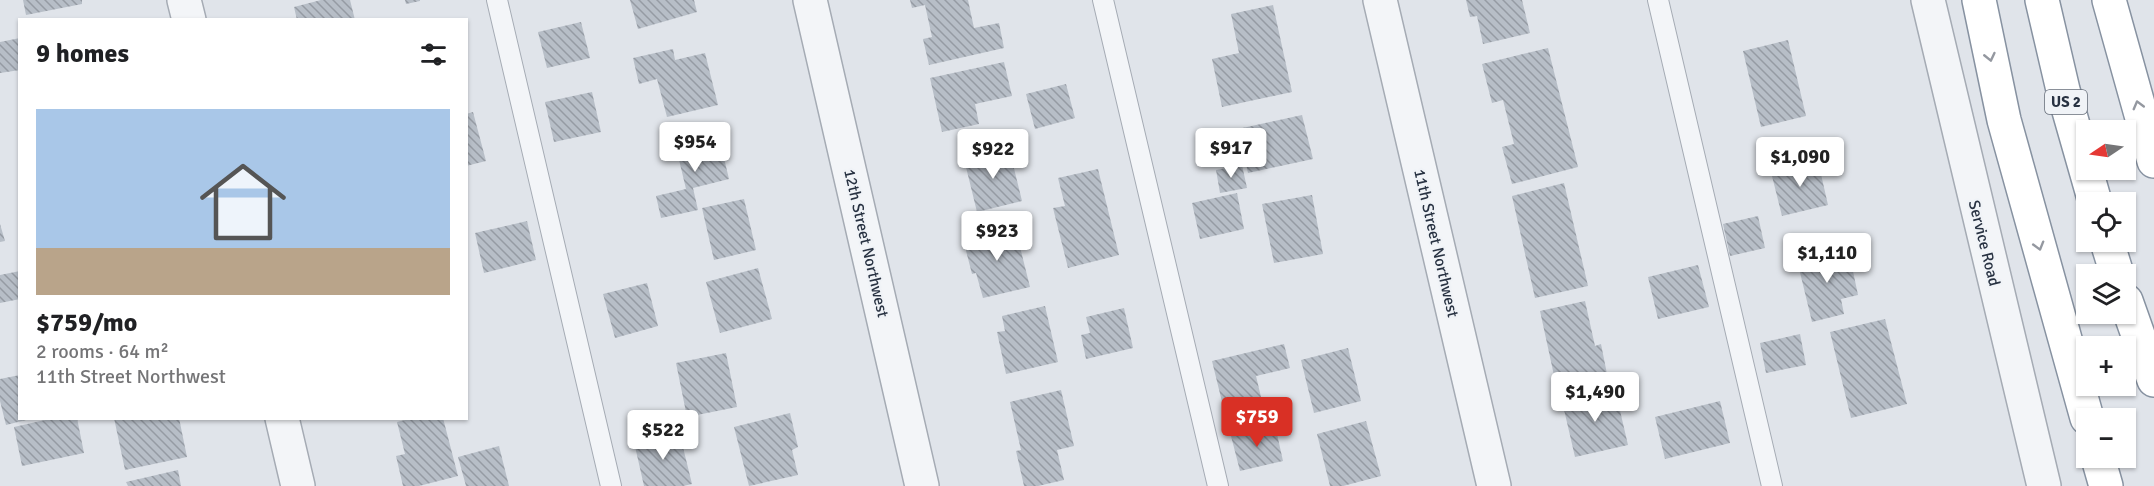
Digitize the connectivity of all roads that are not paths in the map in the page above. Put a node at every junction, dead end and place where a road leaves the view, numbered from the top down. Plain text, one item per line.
1 (184, 0) edge
2 (497, 0) edge
3 (810, 0) edge
4 (1103, 0) edge
5 (1380, 0) edge
6 (1658, 0) edge
7 (1928, 0) edge
8 (1979, 0) edge
9 (2042, 0) edge
10 (2109, 0) edge
11 (188, 18) edge
12 (2154, 161) edge
13 (2092, 192) edge
14 (2134, 324) edge
15 (2154, 380) edge
16 (2084, 408) edge
17 (282, 420) edge
18 (2101, 468) edge
19 (298, 486) edge
20 (611, 486) edge
21 (922, 486) edge
22 (1218, 486) edge
23 (1494, 486) edge
24 (1772, 486) edge
25 (2044, 486) edge
26 (2106, 486) edge

1 - 11 street
2 - 20 lane
3 - 21 street, 12th Street Northwest
4 - 22 lane
5 - 23 street, 11th Street Northwest
6 - 24 lane
7 - 25 street, Service Road
8 -> 16 highway
9 - 13 highway, US 2
12 -> 10 highway
14 - 15 highway
17 - 19 street
18 - 26 highway

